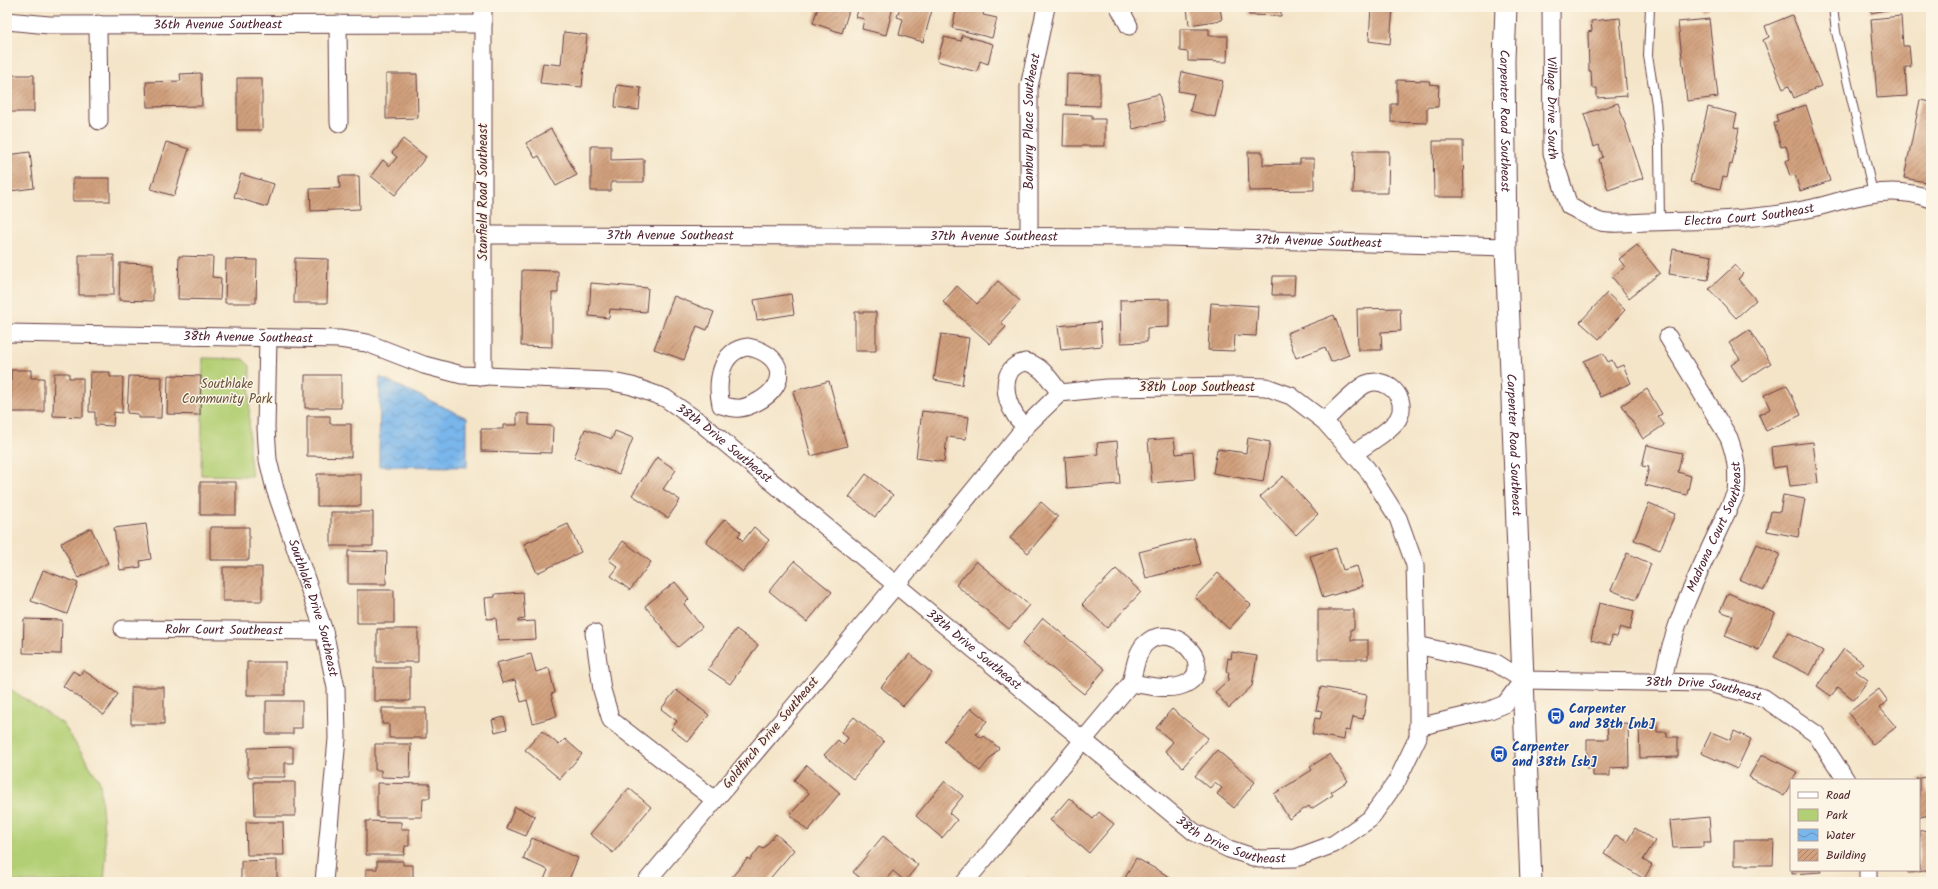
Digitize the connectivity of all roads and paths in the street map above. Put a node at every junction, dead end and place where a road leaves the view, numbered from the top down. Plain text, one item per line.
1 (1046, 7) edge
2 (1119, 7) edge
3 (1506, 7) edge
4 (1551, 7) edge
5 (1650, 7) edge
6 (1833, 7) edge
7 (483, 15) edge
8 (7, 21) edge
9 (98, 24) junction
10 (338, 24) junction
11 (1129, 26) dead end
12 (99, 121) dead end
13 (339, 122) dead end
14 (1873, 193) junction
15 (1931, 199) edge
16 (1569, 206) joint
17 (1660, 222) junction
18 (482, 235) junction
19 (1029, 236) junction
20 (1506, 247) junction
21 (7, 333) edge
22 (1668, 337) dead end
23 (268, 338) junction
24 (483, 377) junction
25 (1060, 393) junction
26 (721, 405) dead end
27 (1324, 421) junction
28 (701, 423) junction
29 (1026, 426) junction
30 (1355, 453) junction
31 (896, 585) junction
32 (123, 629) dead end
33 (324, 631) junction
34 (594, 633) dead end
35 (1417, 645) junction
36 (1523, 680) junction
37 (1663, 681) junction
38 (1131, 683) dead end
39 (1418, 727) junction
40 (1083, 740) junction
41 (1845, 779) edge
42 (715, 800) junction
43 (1868, 871) edge
44 (324, 882) edge
45 (646, 882) edge
46 (965, 882) edge
47 (1531, 882) edge
48 (1868, 882) edge

1 - 19 street, Banbury Place Southeast
2 - 11 street
3 - 20 street, Carpenter Road Southeast
4 - 16 street, Village Drive South
5 - 17 lane
6 - 14 lane
7 - 10 street, 36th Avenue Southeast
7 - 18 street, Stanfield Road Southeast
8 - 9 street, 36th Avenue Southeast
9 - 10 street, 36th Avenue Southeast
9 - 12 street
10 - 13 street
14 - 15 street, Electra Court Southeast
14 - 17 street, Electra Court Southeast
16 - 17 street, Electra Court Southeast
18 - 19 street, 37th Avenue Southeast
18 - 24 street, Stanfield Road Southeast
19 - 20 street, 37th Avenue Southeast
20 - 36 street, Carpenter Road Southeast
21 - 23 street, 38th Avenue Southeast
22 - 37 street, Madrona Court Southeast
23 - 24 street, 38th Avenue Southeast
23 - 33 street, Southlake Drive Southeast
24 - 28 street, 38th Drive Southeast
25 - 27 street, 38th Loop Southeast
25 - 29 street
25 - 29 street
26 - 28 street
27 - 30 street, 38th Loop Southeast
27 - 30 street
28 - 31 street, 38th Drive Southeast
29 - 31 street
30 - 35 street, 38th Loop Southeast
31 - 40 street, 38th Drive Southeast
31 - 42 street, Goldfinch Drive Southeast
32 - 33 street, Rohr Court Southeast
33 - 44 street, Southlake Drive Southeast
34 - 42 street
35 - 36 street
35 - 39 street, 38th Drive Southeast
36 - 37 street, 38th Drive Southeast
36 - 39 street
36 - 47 street, Carpenter Road Southeast
37 - 41 street, 38th Drive Southeast
38 - 40 street
39 - 40 street, 38th Drive Southeast
40 - 46 street
42 - 45 street, Goldfinch Drive Southeast
43 - 48 street

